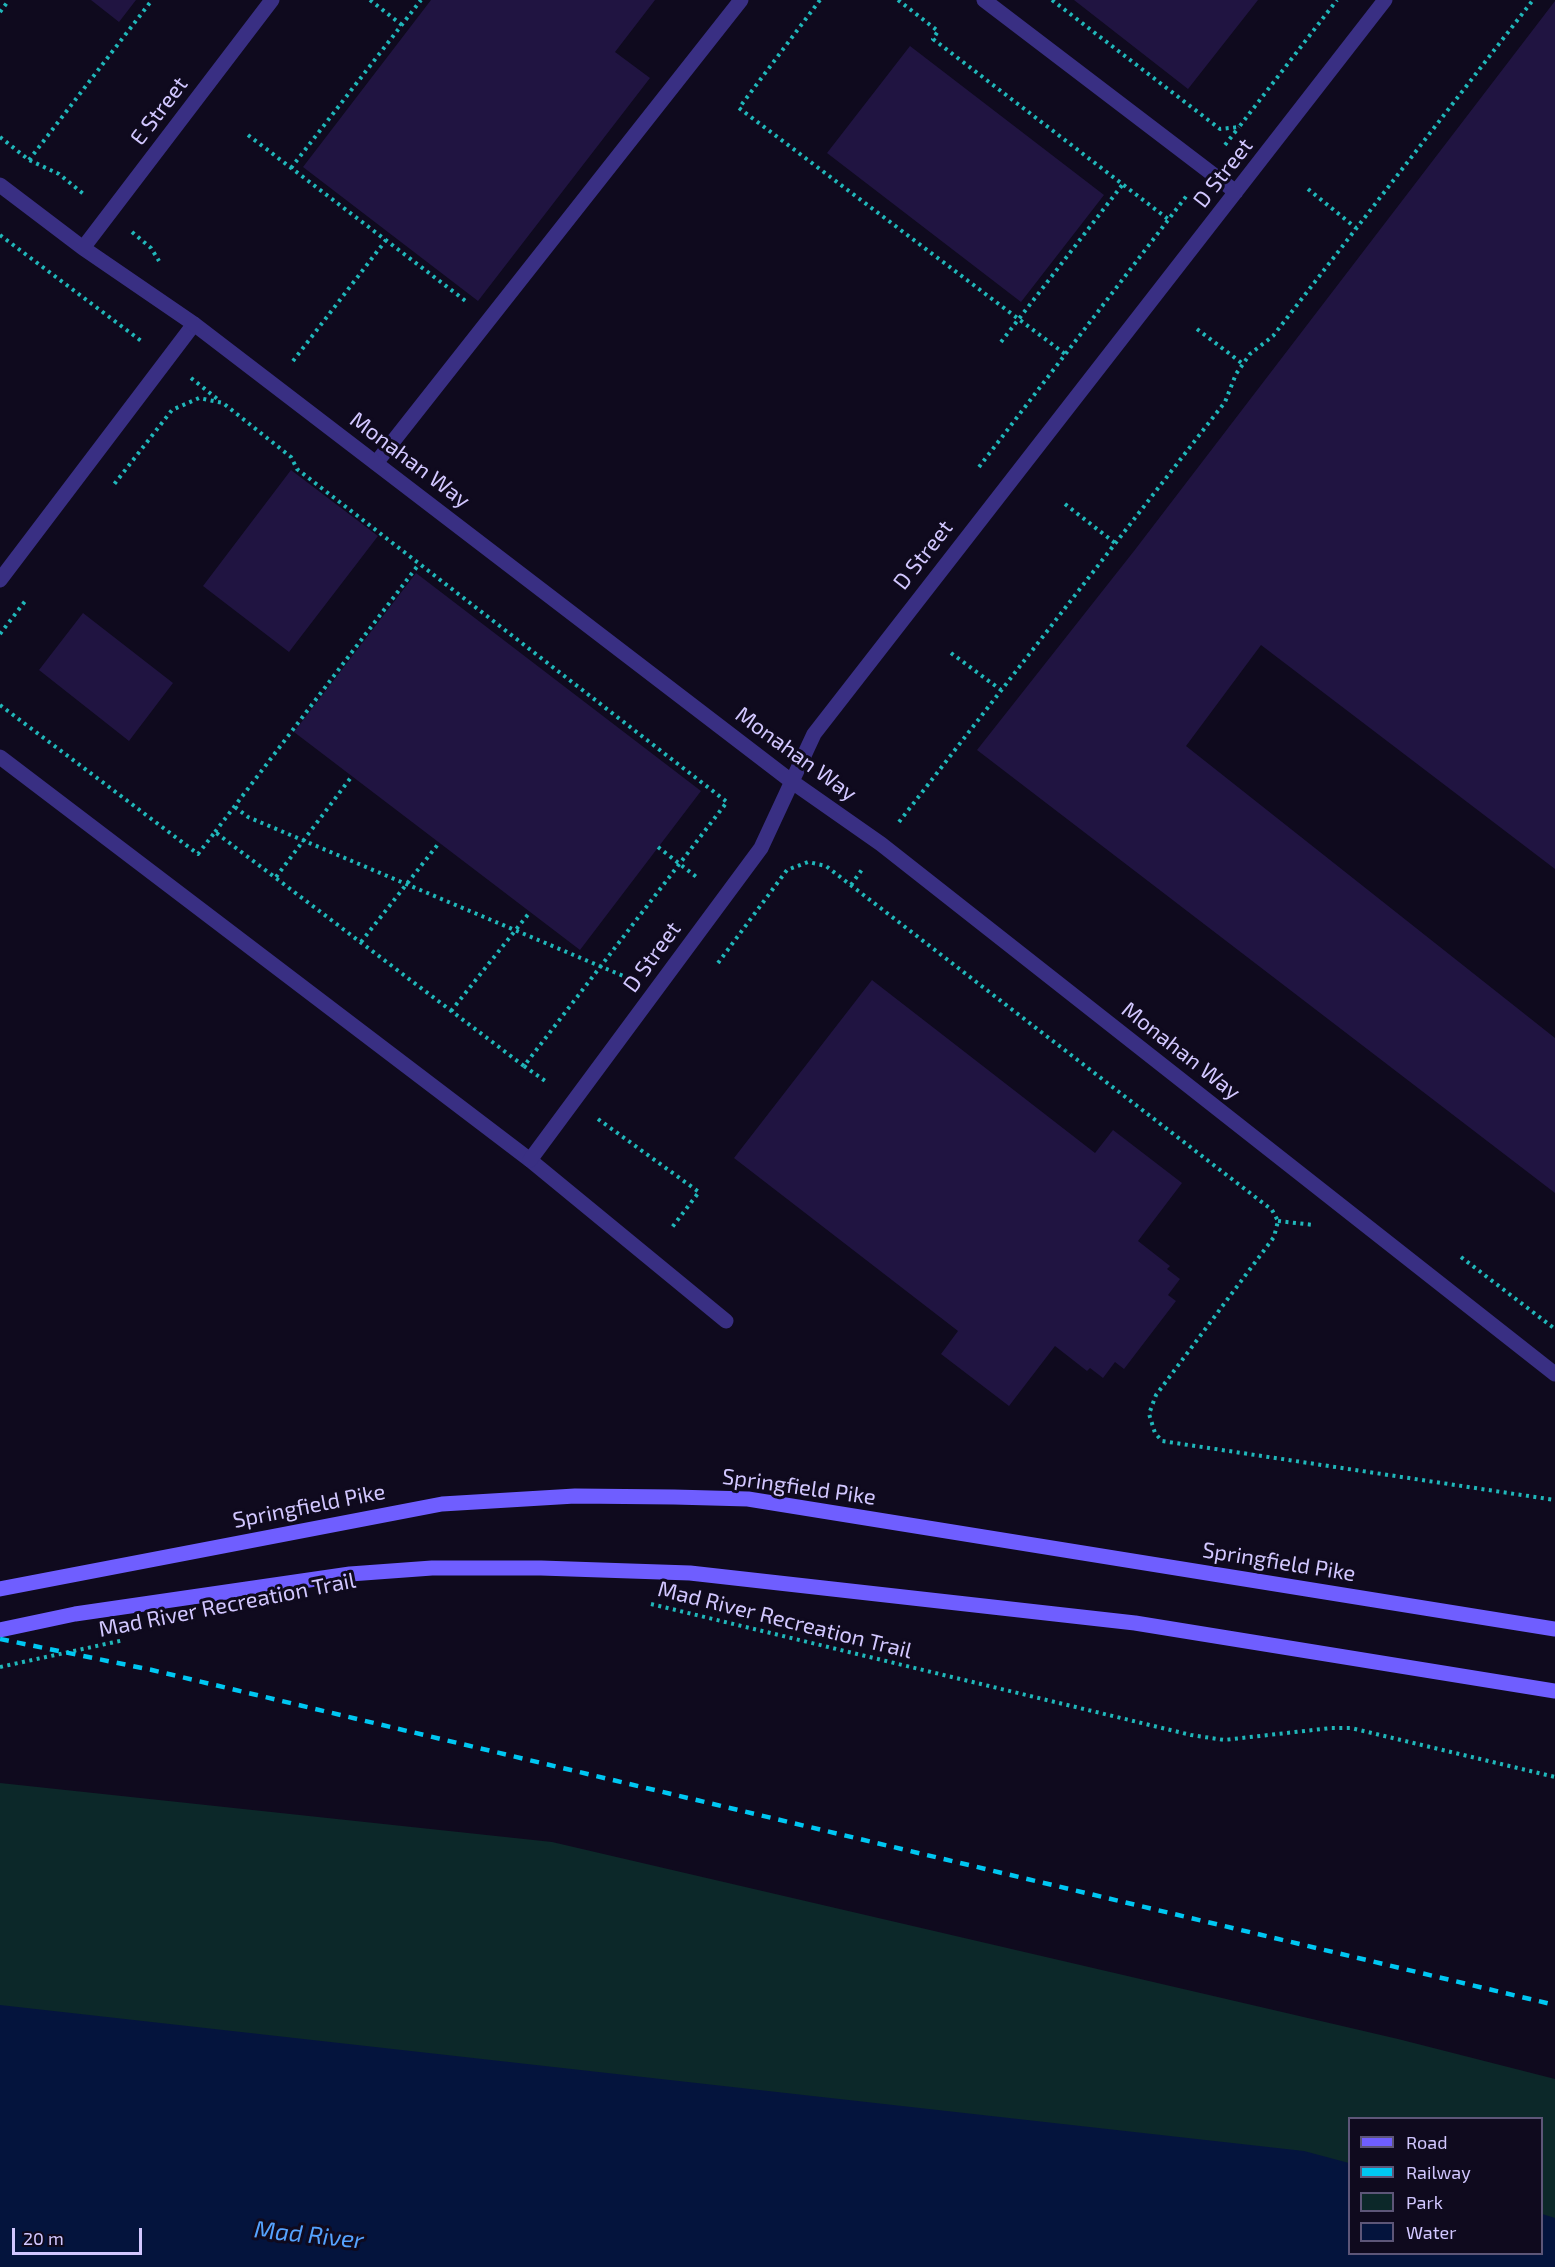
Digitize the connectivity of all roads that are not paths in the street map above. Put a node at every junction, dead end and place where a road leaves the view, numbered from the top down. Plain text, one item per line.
1 (272, 0) edge
2 (741, 0) edge
3 (984, 0) edge
4 (1386, 0) edge
5 (0, 185) edge
6 (1236, 192) junction
7 (82, 248) junction
8 (194, 324) junction
9 (376, 463) junction
10 (0, 580) edge
11 (0, 757) edge
12 (791, 781) junction
13 (530, 1160) junction
14 (726, 1321) dead end
15 (1555, 1374) edge
16 (0, 1589) edge
17 (1555, 1629) edge
18 (0, 1630) edge
19 (1555, 1691) edge

1 - 7 street, E Street
2 - 9 street
3 - 6 street
4 - 6 street, D Street
5 - 7 street, Monahan Way
6 - 12 street, D Street
7 - 8 street, Monahan Way
8 - 9 street, Monahan Way
8 - 10 street
9 - 12 street, Monahan Way
11 - 13 street
12 - 13 street, D Street
12 - 15 street, Monahan Way
13 - 14 street
16 - 17 main road, Springfield Pike
18 - 19 main road

